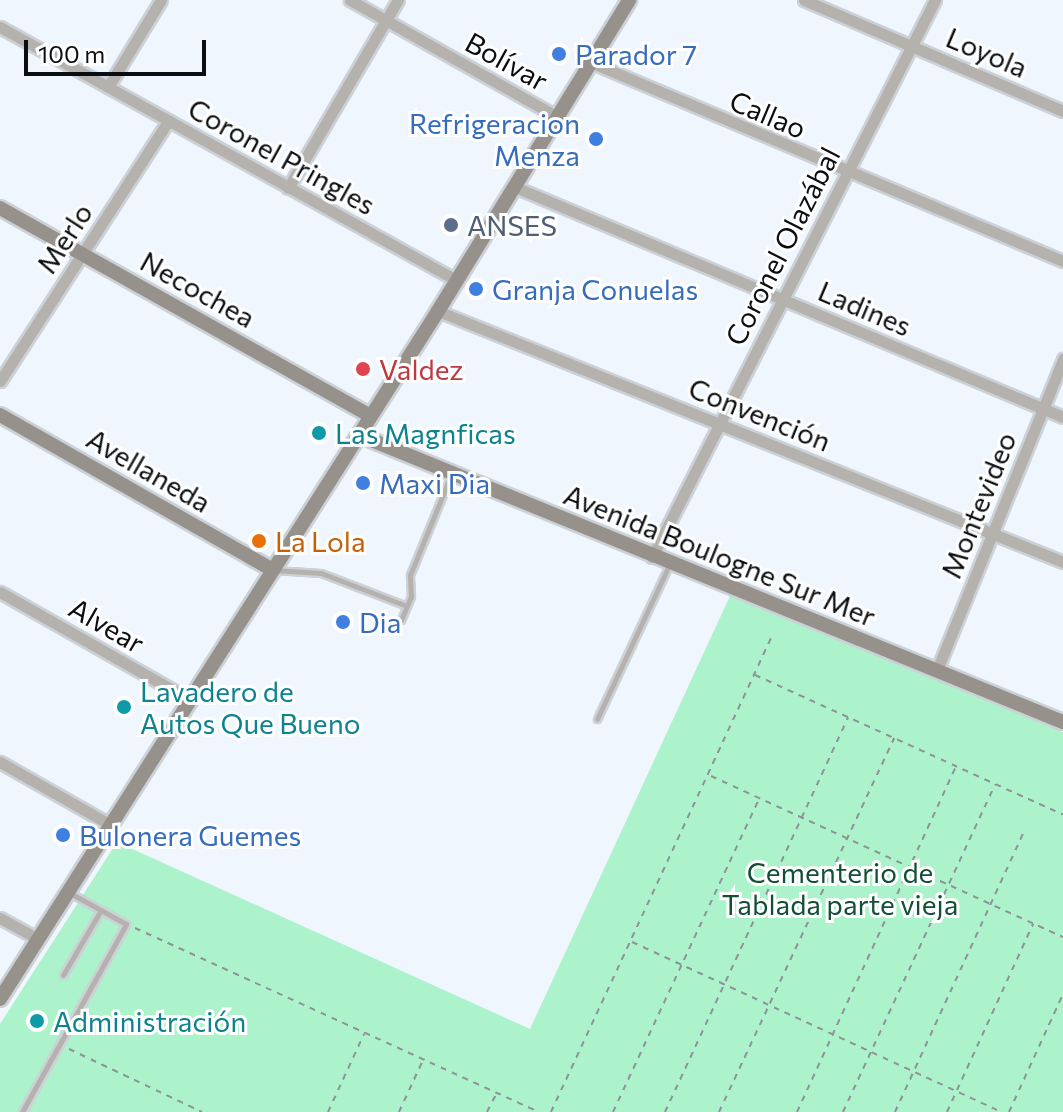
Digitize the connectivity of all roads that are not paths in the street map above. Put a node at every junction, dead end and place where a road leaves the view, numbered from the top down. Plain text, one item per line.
1 (161, 0) edge
2 (350, 0) edge
3 (398, 0) edge
4 (629, 0) edge
5 (804, 0) edge
6 (935, 0) edge
7 (385, 20) junction
8 (0, 27) edge
9 (911, 45) junction
10 (590, 62) junction
11 (108, 87) junction
12 (1063, 111) edge
13 (558, 117) junction
14 (168, 121) junction
15 (847, 173) junction
16 (515, 187) junction
17 (288, 188) junction
18 (0, 208) edge
19 (83, 254) junction
20 (1063, 261) edge
21 (456, 280) junction
22 (783, 299) junction
23 (438, 311) junction
24 (1063, 359) edge
25 (0, 381) edge
26 (1043, 409) junction
27 (0, 415) edge
28 (371, 416) junction
29 (1063, 417) edge
30 (718, 423) junction
31 (359, 435) junction
32 (452, 474) junction
33 (992, 532) junction
34 (652, 557) junction
35 (1063, 562) edge
36 (669, 564) junction
37 (273, 570) junction
38 (0, 592) edge
39 (407, 606) junction
40 (401, 620) dead end
41 (937, 670) junction
42 (190, 700) junction
43 (597, 719) dead end
44 (1063, 722) edge
45 (0, 762) edge
46 (111, 825) junction
47 (68, 892) junction
48 (101, 910) junction
49 (0, 918) edge
50 (38, 939) junction
51 (63, 975) dead end
52 (0, 999) edge
53 (22, 1112) edge

1 - 11 street
2 - 7 street, Bolívar
3 - 7 street
4 - 10 main road
5 - 9 street, Loyola
6 - 9 street, Coronel Olazábal
7 - 13 street, Bolívar
7 - 17 street
8 - 11 street, Coronel Pringles
9 - 12 street, Loyola
9 - 15 street, Coronel Olazábal
10 - 13 main road
10 - 15 street, Callao
11 - 14 street, Coronel Pringles
13 - 16 main road
14 - 17 street, Coronel Pringles
14 - 19 street, Merlo
15 - 20 street, Callao
15 - 22 street, Coronel Olazábal
16 - 21 main road
16 - 22 street, Ladines
17 - 21 street, Coronel Pringles
18 - 19 main road, Necochea
19 - 25 street, Merlo
19 - 28 main road, Necochea
21 - 23 main road
22 - 26 street, Ladines
22 - 30 street, Coronel Olazábal
23 - 28 main road
23 - 30 street, Convención
24 - 26 street, Montevideo
26 - 29 street, Ladines
26 - 33 street, Montevideo
27 - 37 main road, Avellaneda
28 - 31 main road
30 - 33 street, Convención
30 - 34 street, Coronel Olazábal
31 - 32 main road, Avenida Boulogne Sur Mer
31 - 37 main road
32 - 34 main road, Avenida Boulogne Sur Mer
32 - 39 lane
33 - 35 street, Convención
33 - 41 street, Montevideo
34 - 36 main road, Avenida Boulogne Sur Mer
36 - 41 main road, Avenida Boulogne Sur Mer
36 - 43 lane
37 - 39 lane
37 - 42 main road
38 - 42 street, Alvear
39 - 40 lane
41 - 44 main road, Avenida Boulogne Sur Mer
42 - 46 main road
45 - 46 street
46 - 47 main road
47 - 48 lane
47 - 50 main road
48 - 51 lane
48 - 53 lane
49 - 50 street
50 - 52 main road

